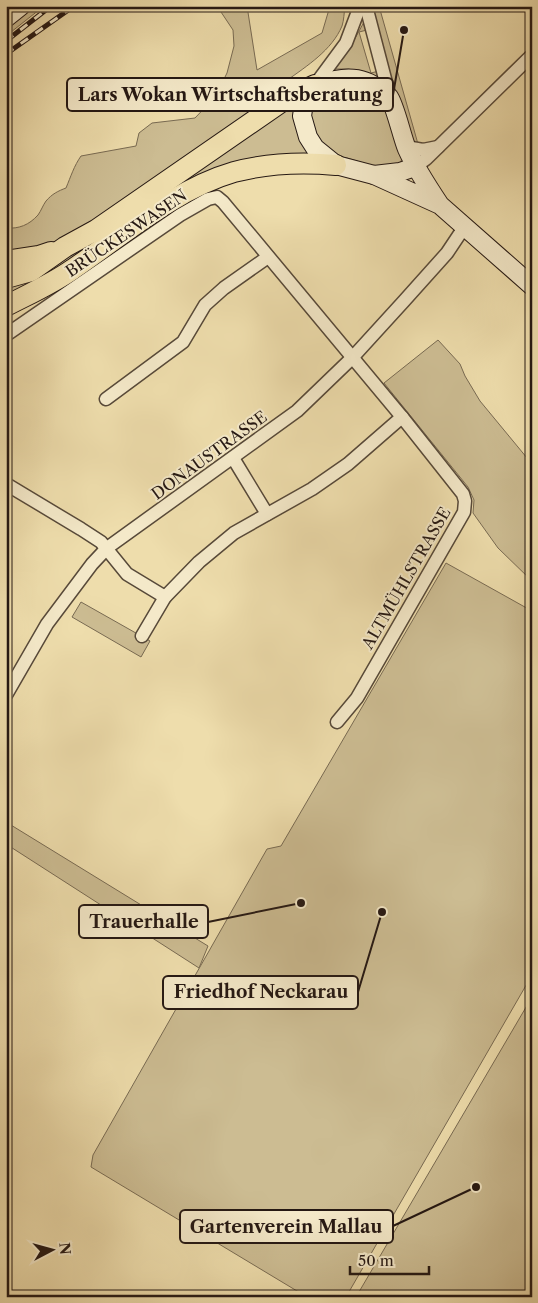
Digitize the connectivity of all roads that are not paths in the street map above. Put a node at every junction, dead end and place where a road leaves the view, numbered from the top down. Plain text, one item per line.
1 (21, 6) edge
2 (363, 11) edge
3 (6, 18) edge
4 (532, 55) edge
5 (315, 85) junction
6 (390, 98) junction
7 (406, 147) junction
8 (438, 147) junction
9 (336, 165) junction
10 (415, 167) junction
11 (374, 175) junction
12 (440, 206) junction
13 (469, 230) junction
14 (65, 247) junction
15 (268, 258) junction
16 (6, 261) edge
17 (6, 278) edge
18 (532, 286) edge
19 (11, 302) edge
20 (6, 335) edge
21 (352, 358) junction
22 (106, 399) dead end
23 (402, 417) junction
24 (233, 458) junction
25 (6, 484) edge
26 (267, 514) junction
27 (107, 548) junction
28 (165, 597) junction
29 (142, 636) dead end
30 (6, 694) edge
31 (338, 722) dead end

1 - 3 main road
2 - 5 street
2 - 6 street
4 - 8 street
5 - 6 main road
5 - 9 main road
5 - 14 main road
6 - 7 main road
7 - 8 street
7 - 10 main road
8 - 10 street
9 - 11 main road
9 - 19 main road
10 - 11 main road
10 - 12 main road
11 - 12 main road
12 - 13 main road
13 - 18 main road
13 - 21 street, DONAUSTRASSE
14 - 16 main road
14 - 17 main road
15 - 20 street, BRÜCKESWASEN
15 - 21 street, BRÜCKESWASEN
15 - 22 street
21 - 23 street, ALTMÜHLSTRASSE
21 - 24 street, DONAUSTRASSE
23 - 26 street
23 - 31 street, ALTMÜHLSTRASSE
24 - 26 street
24 - 27 street, DONAUSTRASSE
25 - 27 street
26 - 28 street
27 - 28 street
27 - 30 street, DONAUSTRASSE
28 - 29 street

